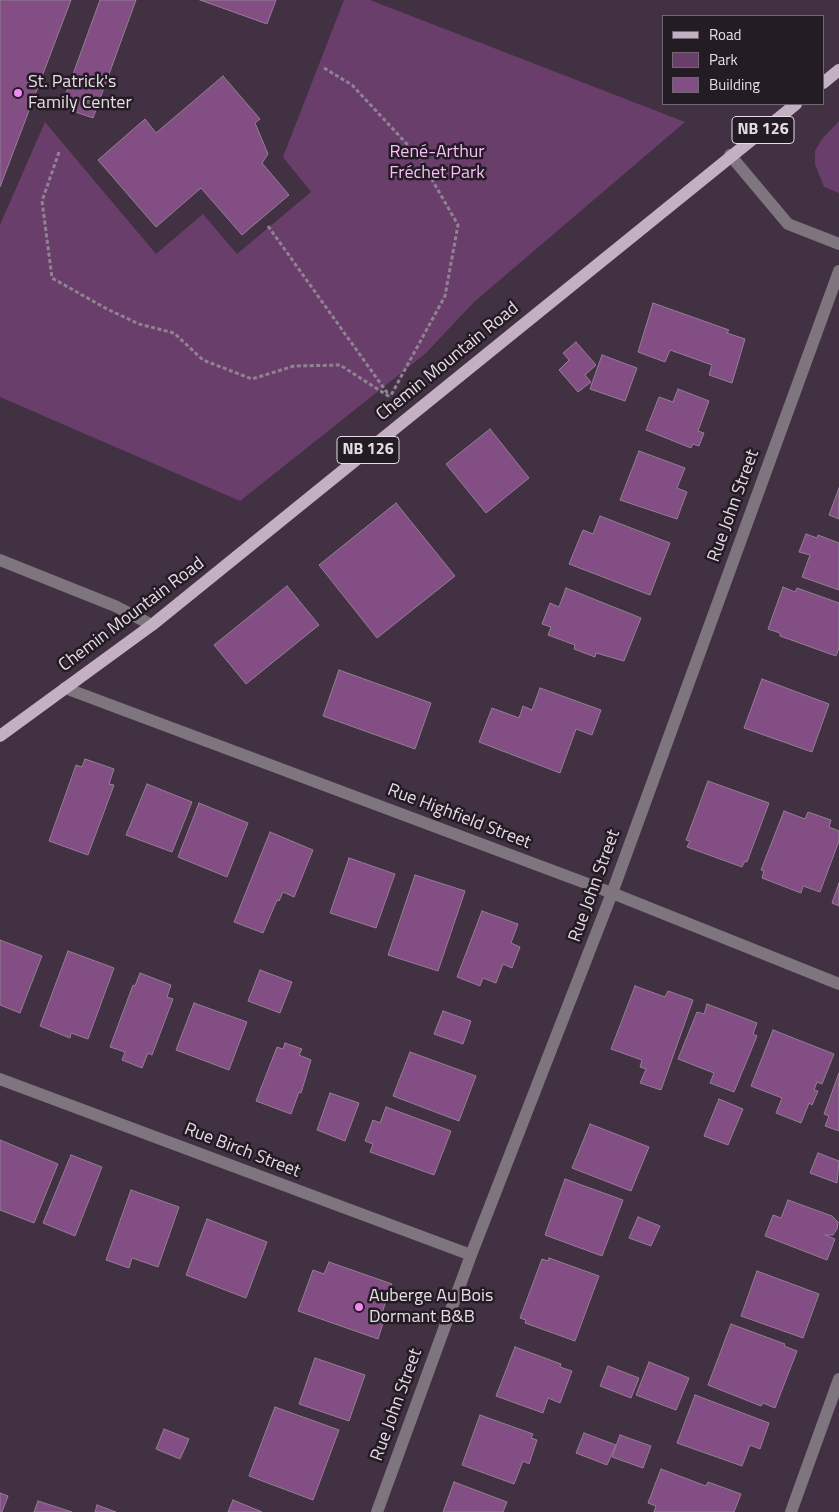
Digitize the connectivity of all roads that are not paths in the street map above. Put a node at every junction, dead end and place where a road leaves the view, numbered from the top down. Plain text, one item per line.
1 (839, 70) edge
2 (824, 82) edge
3 (795, 105) edge
4 (730, 155) junction
5 (839, 244) edge
6 (839, 271) edge
7 (0, 560) edge
8 (152, 625) junction
9 (65, 688) junction
10 (0, 736) edge
11 (612, 893) junction
12 (839, 984) edge
13 (0, 1079) edge
14 (471, 1256) junction
15 (839, 1379) edge
16 (377, 1512) edge
17 (791, 1512) edge

1 - 2 main road
3 - 4 main road, Chemin Mountain Road / NB 126
4 - 5 street
4 - 8 main road, Chemin Mountain Road / NB 126
6 - 11 street, Rue John Street
7 - 8 street
8 - 9 main road, Chemin Mountain Road / NB 126
9 - 10 main road, Chemin Mountain Road / NB 126
9 - 11 street, Rue Highfield Street
11 - 12 street, Rue Highfield Street
11 - 14 street, Rue John Street
13 - 14 street, Rue Birch Street
14 - 16 street, Rue John Street
15 - 17 street

